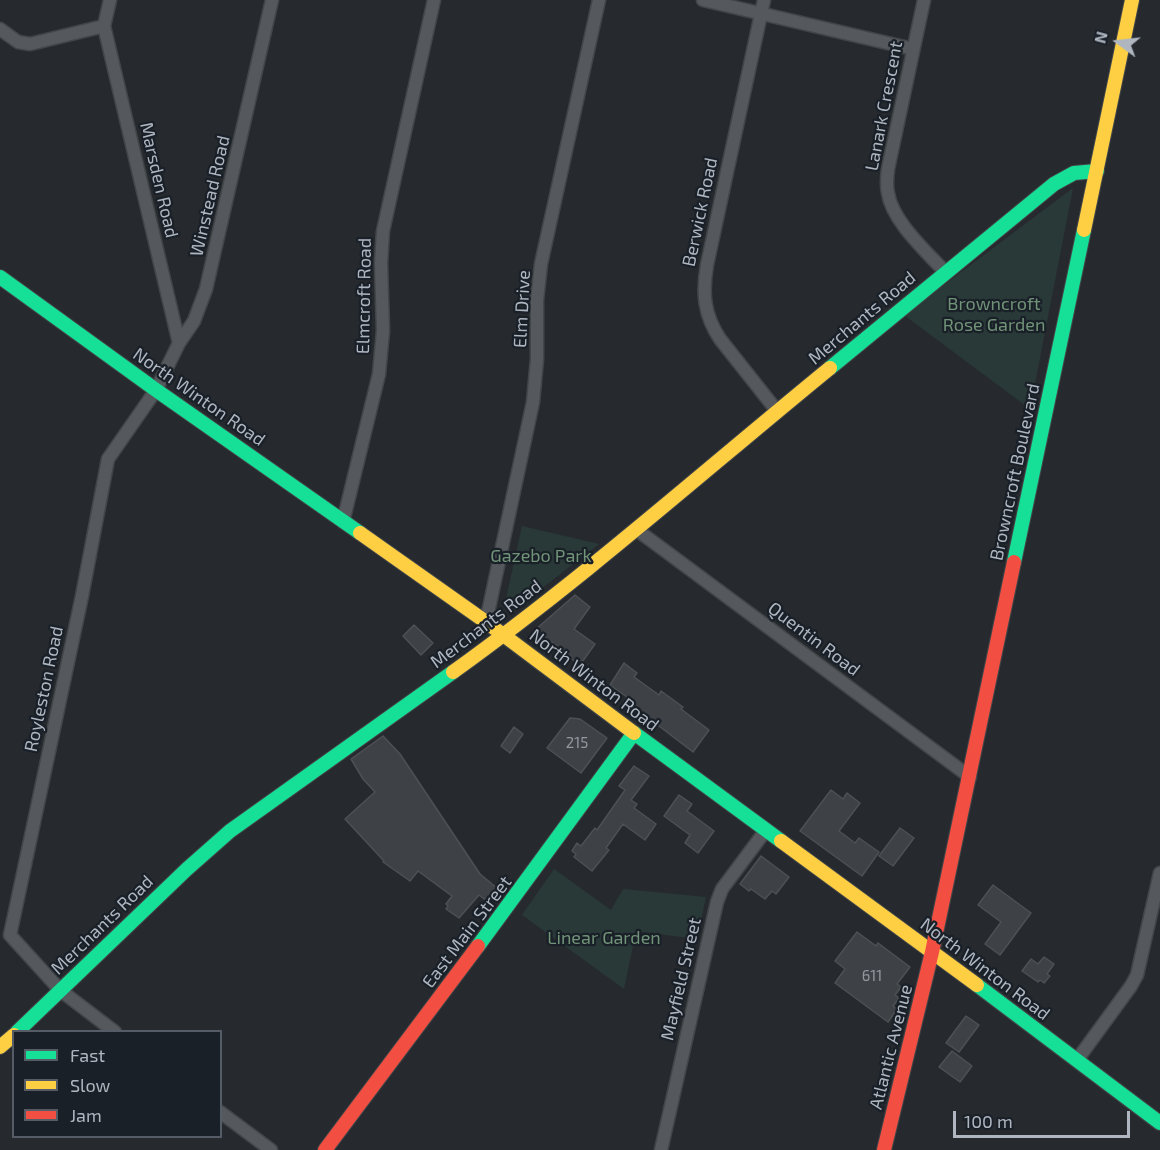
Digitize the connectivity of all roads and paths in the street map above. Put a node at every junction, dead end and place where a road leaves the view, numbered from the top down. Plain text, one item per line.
1 (110, 0) edge
2 (272, 0) edge
3 (434, 0) edge
4 (599, 0) edge
5 (703, 0) edge
6 (924, 0) edge
7 (1132, 0) edge
8 (762, 6) edge
9 (104, 26) junction
10 (0, 29) edge
11 (914, 49) junction
12 (1096, 171) junction
13 (945, 272) junction
14 (0, 277) edge
15 (179, 343) junction
16 (156, 390) junction
17 (777, 411) junction
18 (343, 522) junction
19 (637, 530) junction
20 (486, 622) junction
21 (504, 635) junction
22 (634, 733) junction
23 (970, 777) junction
24 (766, 830) junction
25 (1160, 873) edge
26 (932, 952) junction
27 (60, 990) junction
28 (18, 1030) edge
29 (112, 1030) edge
30 (12, 1036) edge
31 (0, 1047) edge
32 (1077, 1060) junction
33 (222, 1113) edge
34 (1160, 1123) edge
35 (271, 1150) edge
36 (326, 1150) edge
37 (661, 1150) edge
38 (884, 1150) edge

1 - 9 street
2 - 15 street, Winstead Road
3 - 18 street, Elmcroft Road
4 - 20 street, Elm Drive
5 - 8 street
6 - 11 street, Lanark Crescent
7 - 12 main road, Browncroft Boulevard
8 - 11 street
8 - 17 street, Berwick Road
9 - 10 street
9 - 15 street, Marsden Road
11 - 13 street, Lanark Crescent
12 - 13 main road, Merchants Road
12 - 23 main road, Browncroft Boulevard
13 - 17 main road, Merchants Road
14 - 16 main road, North Winton Road
15 - 16 street, Winstead Road
16 - 18 main road, North Winton Road
16 - 27 street, Royleston Road
17 - 19 main road, Merchants Road
18 - 20 main road, North Winton Road
19 - 21 main road, Merchants Road
19 - 23 street, Quentin Road
20 - 21 main road, North Winton Road
21 - 22 main road, North Winton Road
21 - 27 main road, Merchants Road
22 - 24 main road, North Winton Road
22 - 36 main road, East Main Street
23 - 26 main road, Browncroft Boulevard
24 - 26 main road, North Winton Road
24 - 37 street, Mayfield Street
25 - 32 street
26 - 32 main road, North Winton Road
26 - 38 main road, Atlantic Avenue
27 - 28 main road, Merchants Road
27 - 29 street
30 - 31 main road, Merchants Road
32 - 34 main road, North Winton Road
33 - 35 street

